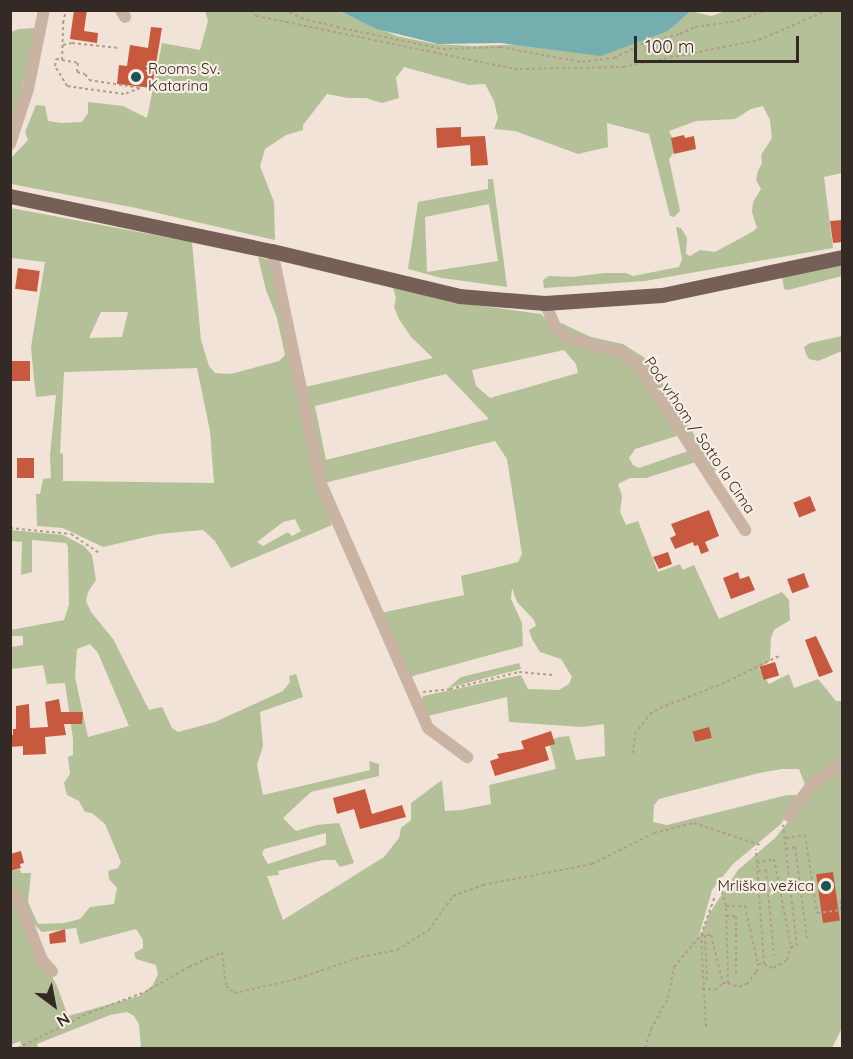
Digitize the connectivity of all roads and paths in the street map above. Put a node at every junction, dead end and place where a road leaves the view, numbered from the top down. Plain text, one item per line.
1 (44, 10) edge
2 (66, 10) edge
3 (251, 10) edge
4 (284, 10) edge
5 (765, 10) edge
6 (828, 10) edge
7 (63, 45) junction
8 (119, 48) dead end
9 (62, 60) junction
10 (10, 144) edge
11 (10, 196) edge
12 (272, 251) junction
13 (843, 257) edge
14 (545, 303) junction
15 (10, 528) edge
16 (745, 530) dead end
17 (99, 553) dead end
18 (779, 656) dead end
19 (555, 675) dead end
20 (411, 691) junction
21 (633, 753) dead end
22 (467, 757) dead end
23 (843, 763) edge
24 (786, 821) joint
25 (785, 839) junction
26 (760, 845) dead end
27 (756, 849) dead end
28 (786, 849) junction
29 (757, 863) junction
30 (758, 871) junction
31 (721, 886) dead end
32 (10, 892) edge
33 (715, 896) dead end
34 (802, 897) junction
35 (792, 899) junction
36 (841, 899) dead end
37 (726, 906) junction
38 (770, 915) junction
39 (726, 916) junction
40 (761, 917) junction
41 (700, 935) junction
42 (705, 935) junction
43 (807, 938) dead end
44 (791, 947) junction
45 (735, 951) junction
46 (727, 952) junction
47 (774, 956) dead end
48 (758, 964) junction
49 (764, 964) junction
50 (52, 971) dead end
51 (736, 975) dead end
52 (707, 980) dead end
53 (723, 983) junction
54 (728, 983) junction
55 (702, 988) junction
56 (706, 1027) dead end
57 (18, 1048) edge
58 (645, 1048) edge

1 - 10 street
2 - 7 path
3 - 6 path
4 - 5 path
7 - 8 path
7 - 9 path
9 - 9 path
11 - 12 main road
12 - 14 main road
12 - 20 street
13 - 14 main road
14 - 16 street, Pod vrhom / Sotto la Cima
15 - 17 path
18 - 21 path
19 - 20 path
20 - 22 street
23 - 24 street
24 - 25 path
25 - 28 path
25 - 36 path
26 - 57 path
27 - 29 path
28 - 34 path
28 - 35 path
29 - 30 path
29 - 44 path
30 - 38 path
30 - 40 path
31 - 37 path
32 - 50 street
33 - 41 path
34 - 35 path
34 - 43 path
35 - 44 path
37 - 39 path
37 - 48 path
38 - 40 path
38 - 47 path
39 - 45 path
39 - 46 path
40 - 49 path
41 - 42 path
41 - 55 path
41 - 58 path
42 - 52 path
42 - 53 path
44 - 49 path
45 - 46 path
45 - 51 path
46 - 54 path
48 - 49 path
48 - 54 path
53 - 54 path
53 - 55 path
55 - 56 path

